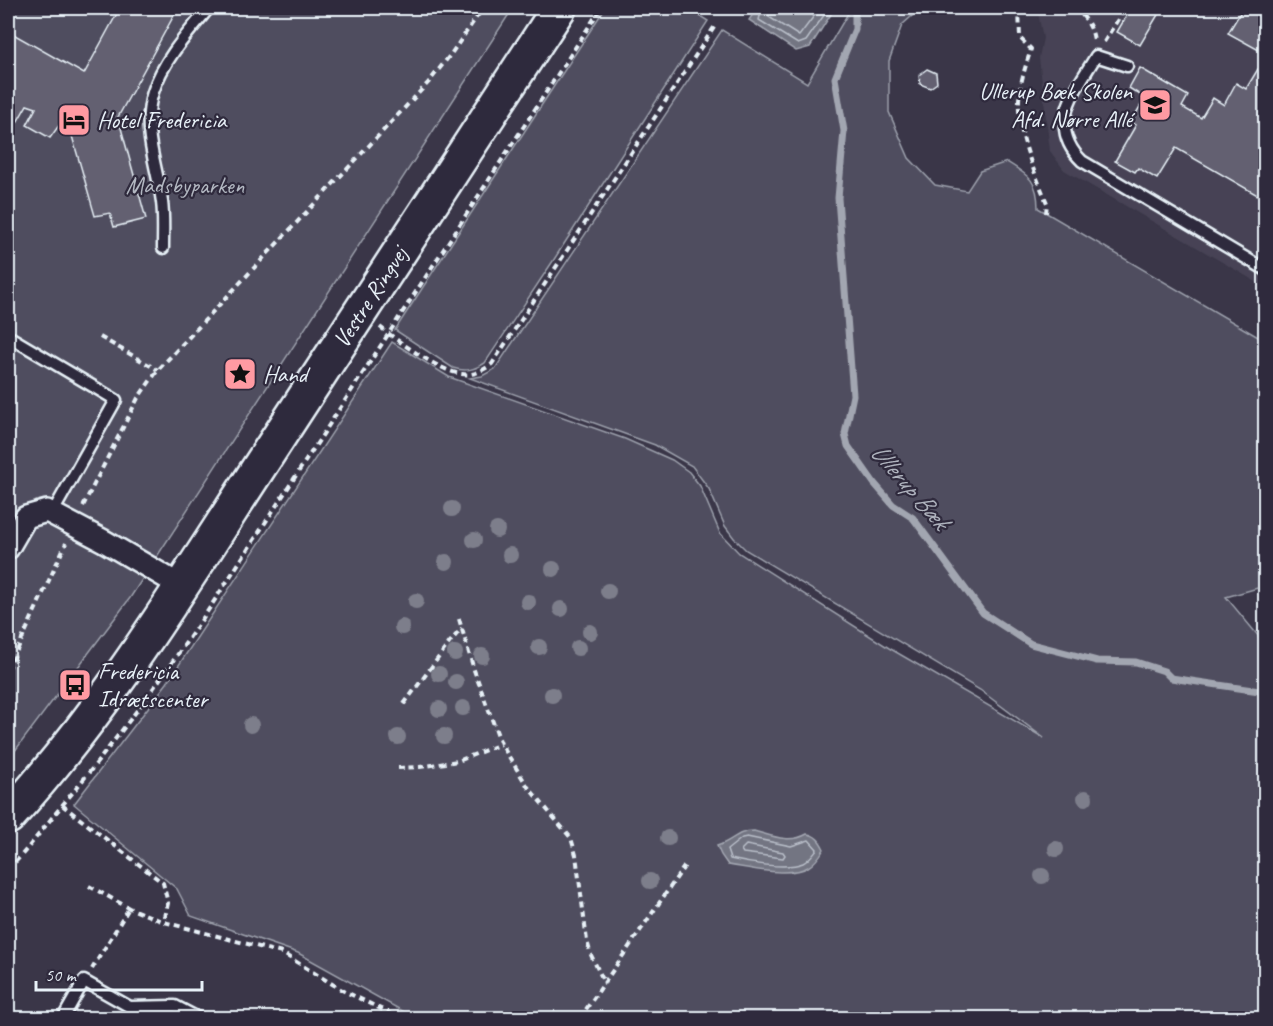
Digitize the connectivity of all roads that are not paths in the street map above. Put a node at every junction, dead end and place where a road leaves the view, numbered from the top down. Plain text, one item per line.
1 (209, 8) edge
2 (559, 8) edge
3 (1127, 66) dead end
4 (163, 248) dead end
5 (1266, 270) edge
6 (8, 336) edge
7 (53, 512) junction
8 (8, 548) edge
9 (180, 586) junction
10 (8, 818) edge
11 (63, 1018) edge
12 (198, 1018) edge

1 - 4 lane
2 - 9 main road, Vestre Ringvej
3 - 5 lane
6 - 7 lane
7 - 8 street
7 - 9 street
9 - 10 main road, Vestre Ringvej
11 - 12 lane

